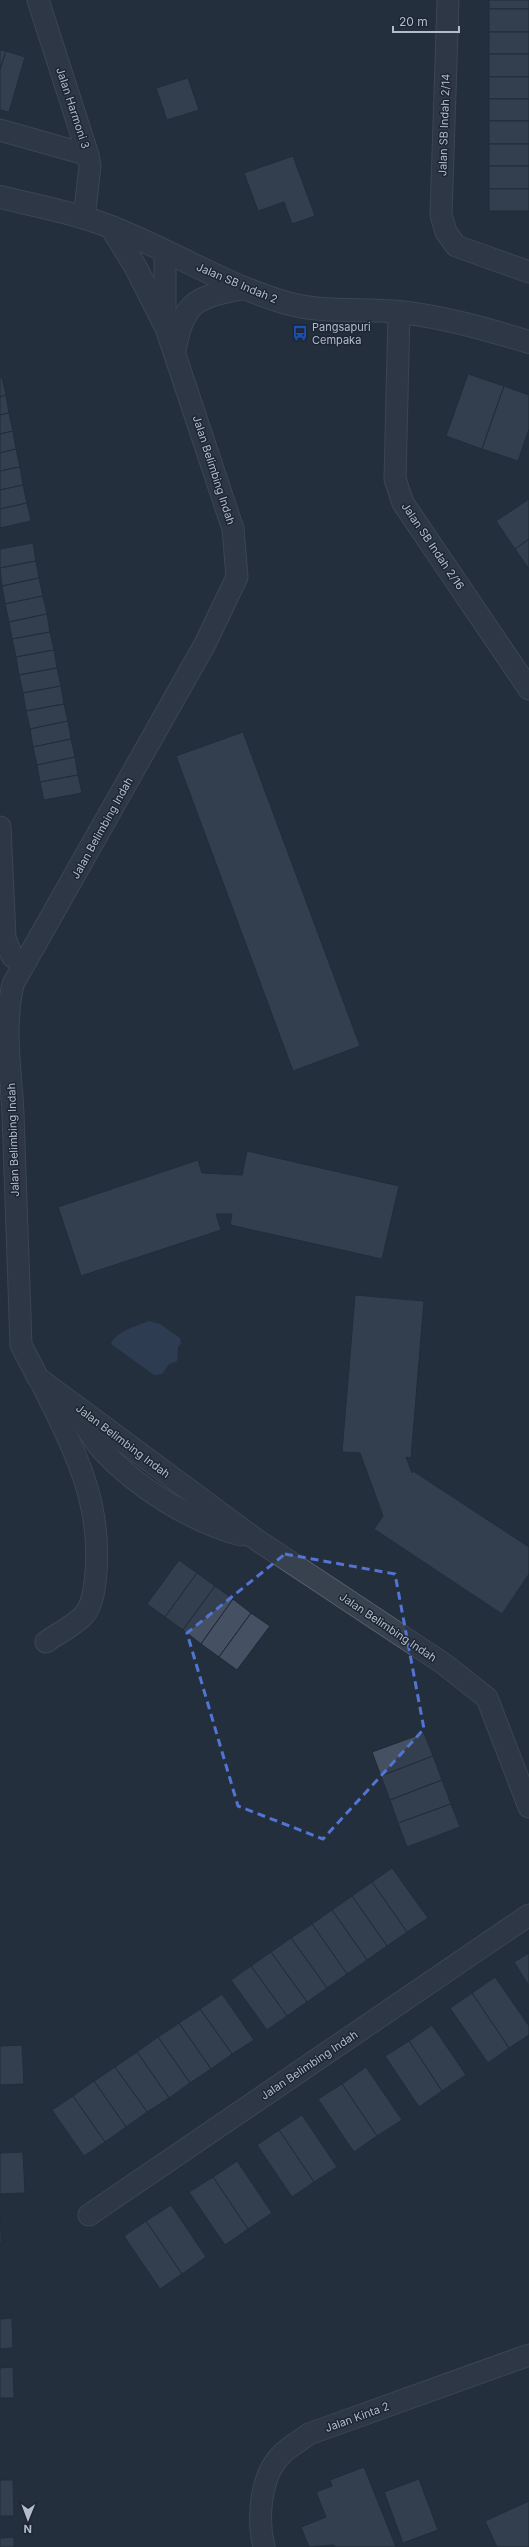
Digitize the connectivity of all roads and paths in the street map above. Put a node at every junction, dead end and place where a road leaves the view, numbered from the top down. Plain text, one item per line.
1 (38, 0) edge
2 (448, 0) edge
3 (0, 130) edge
4 (88, 155) junction
5 (0, 197) edge
6 (84, 218) junction
7 (111, 227) junction
8 (165, 251) junction
9 (529, 272) edge
10 (244, 288) junction
11 (399, 312) junction
12 (165, 325) junction
13 (529, 342) edge
14 (175, 348) junction
15 (529, 689) edge
16 (0, 827) edge
17 (1, 915) edge
18 (23, 965) junction
19 (38, 1378) junction
20 (46, 1642) dead end
21 (529, 1807) edge
22 (529, 1915) edge
23 (89, 2215) dead end
24 (529, 2355) edge
25 (264, 2547) edge

1 - 4 street, Jalan Harmoni 3
2 - 9 street, Jalan SB Indah 2/14
3 - 4 street
4 - 6 street, Jalan Harmoni 3
5 - 6 street, Jalan SB Indah 2
6 - 7 street, Jalan SB Indah 2
7 - 8 street, Jalan SB Indah 2
7 - 12 street
8 - 10 street, Jalan SB Indah 2
8 - 12 street, Jalan Belimbing Indah
10 - 11 street, Jalan SB Indah 2
10 - 14 street
11 - 13 street, Jalan SB Indah 2
11 - 15 street, Jalan SB Indah 2/16
12 - 14 street, Jalan Belimbing Indah
14 - 18 street, Jalan Belimbing Indah
16 - 17 street
17 - 18 street
18 - 19 street, Jalan Belimbing Indah
19 - 20 street
19 - 21 street, Jalan Belimbing Indah
22 - 23 street, Jalan Belimbing Indah
24 - 25 street, Jalan Kinta 2

